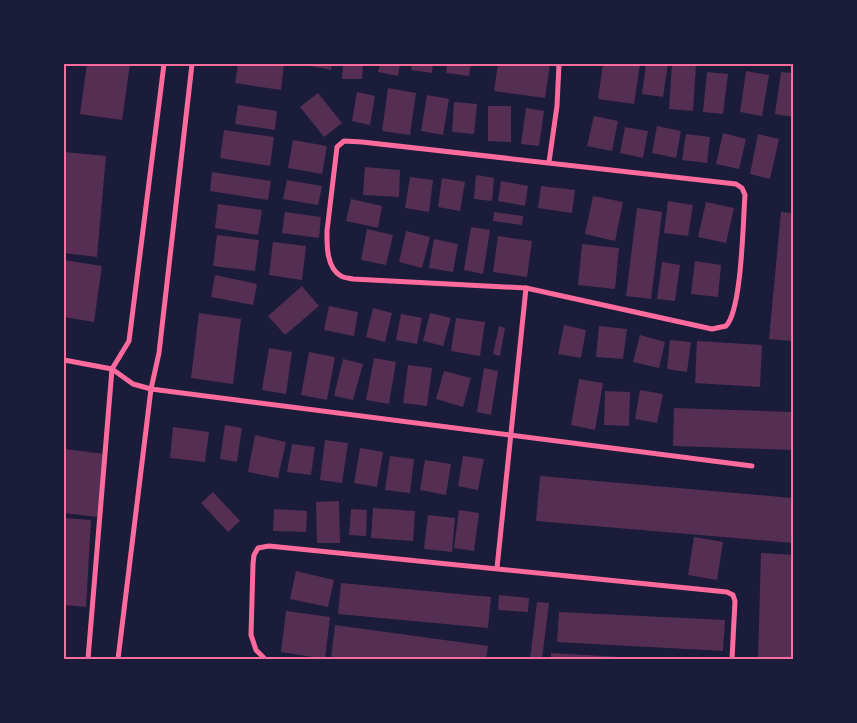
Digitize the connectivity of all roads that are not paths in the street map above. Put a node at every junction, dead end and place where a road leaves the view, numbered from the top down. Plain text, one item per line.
1 (164, 64) edge
2 (192, 64) edge
3 (559, 64) edge
4 (549, 162) junction
5 (526, 288) junction
6 (64, 360) edge
7 (112, 369) junction
8 (151, 389) junction
9 (510, 434) junction
10 (752, 466) dead end
11 (497, 568) junction
12 (88, 659) edge
13 (118, 659) edge
14 (265, 659) edge
15 (732, 659) edge

1 - 7 street
2 - 8 street
3 - 4 street
4 - 5 street
4 - 5 street
5 - 9 street
6 - 7 street
7 - 8 street
7 - 12 street
8 - 9 street
8 - 13 street
9 - 10 street
9 - 11 street
11 - 14 street
11 - 15 street

